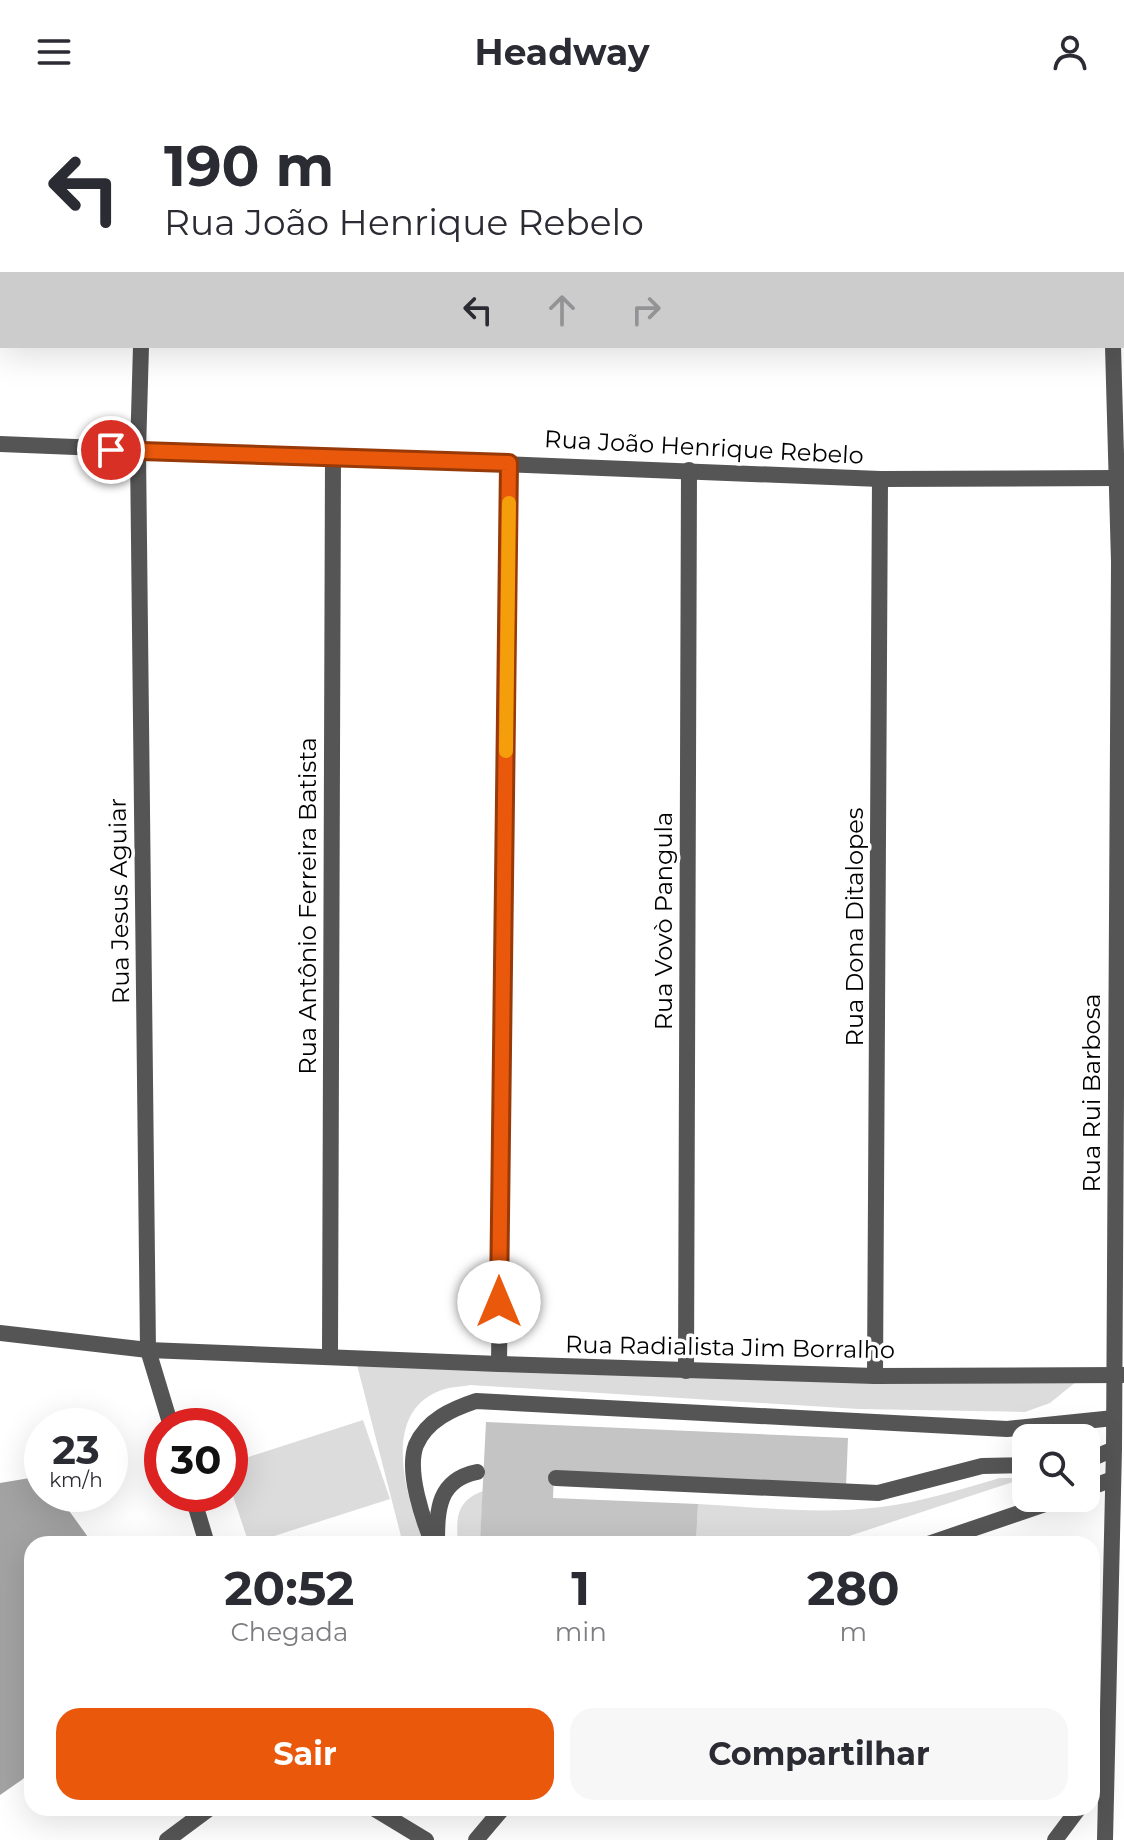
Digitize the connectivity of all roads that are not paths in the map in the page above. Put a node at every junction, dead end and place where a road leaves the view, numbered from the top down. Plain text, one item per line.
1 (141, 348) edge
2 (1113, 348) edge
3 (0, 444) edge
4 (138, 451) junction
5 (333, 457) junction
6 (509, 463) junction
7 (689, 470) junction
8 (1117, 478) junction
9 (880, 479) junction
10 (1122, 562) edge
11 (0, 1333) edge
12 (148, 1350) junction
13 (330, 1356) junction
14 (499, 1364) junction
15 (686, 1371) junction
16 (1118, 1375) edge
17 (875, 1376) junction
18 (166, 1408) edge
19 (1114, 1418) junction
20 (1114, 1449) junction
21 (1100, 1455) edge
22 (1012, 1465) edge
23 (477, 1472) dead end
24 (556, 1478) dead end
25 (1113, 1479) junction
26 (1100, 1484) edge
27 (197, 1512) edge
28 (1022, 1512) edge
29 (205, 1536) edge
30 (432, 1536) edge
31 (436, 1536) edge
32 (951, 1536) edge
33 (1105, 1775) junction
34 (1100, 1782) edge
35 (199, 1816) edge
36 (386, 1816) edge
37 (496, 1816) edge
38 (1073, 1816) edge
39 (167, 1840) edge
40 (426, 1840) edge
41 (476, 1840) edge
42 (1055, 1840) edge
43 (1105, 1840) edge

1 - 4 street, Rua Jesus Aguiar
2 - 8 street, Rua Rui Barbosa
3 - 4 street, Rua João Henrique Rebelo
4 - 5 street, Rua João Henrique Rebelo
4 - 12 street, Rua Jesus Aguiar
5 - 6 street, Rua João Henrique Rebelo
5 - 13 street, Rua Antônio Ferreira Batista
6 - 7 street, Rua João Henrique Rebelo
6 - 14 street
7 - 9 street, Rua João Henrique Rebelo
7 - 15 street, Rua Vovò Pangula
8 - 9 street, Rua João Henrique Rebelo
8 - 10 street, Rua Rui Barbosa
9 - 17 street, Rua Dona Ditalopes
10 - 16 street, Rua Rui Barbosa
11 - 12 street, Rua Radialista Jim Borralho
12 - 13 street, Rua Radialista Jim Borralho
12 - 18 street, Rua Jesus Aguiar
13 - 14 street, Rua Radialista Jim Borralho
14 - 15 street, Rua Radialista Jim Borralho
15 - 17 street, Rua Radialista Jim Borralho
16 - 17 street, Rua Radialista Jim Borralho
16 - 19 street, Rua Rui Barbosa
19 - 20 street, Rua Rui Barbosa
19 - 30 street
20 - 21 street
20 - 25 street, Rua Rui Barbosa
22 - 24 street
23 - 31 street
25 - 26 street
25 - 33 street, Rua Rui Barbosa
27 - 29 street
28 - 32 street
33 - 34 street
33 - 43 street, Rua Rui Barbosa
35 - 39 street
36 - 40 street
37 - 41 street
38 - 42 street

